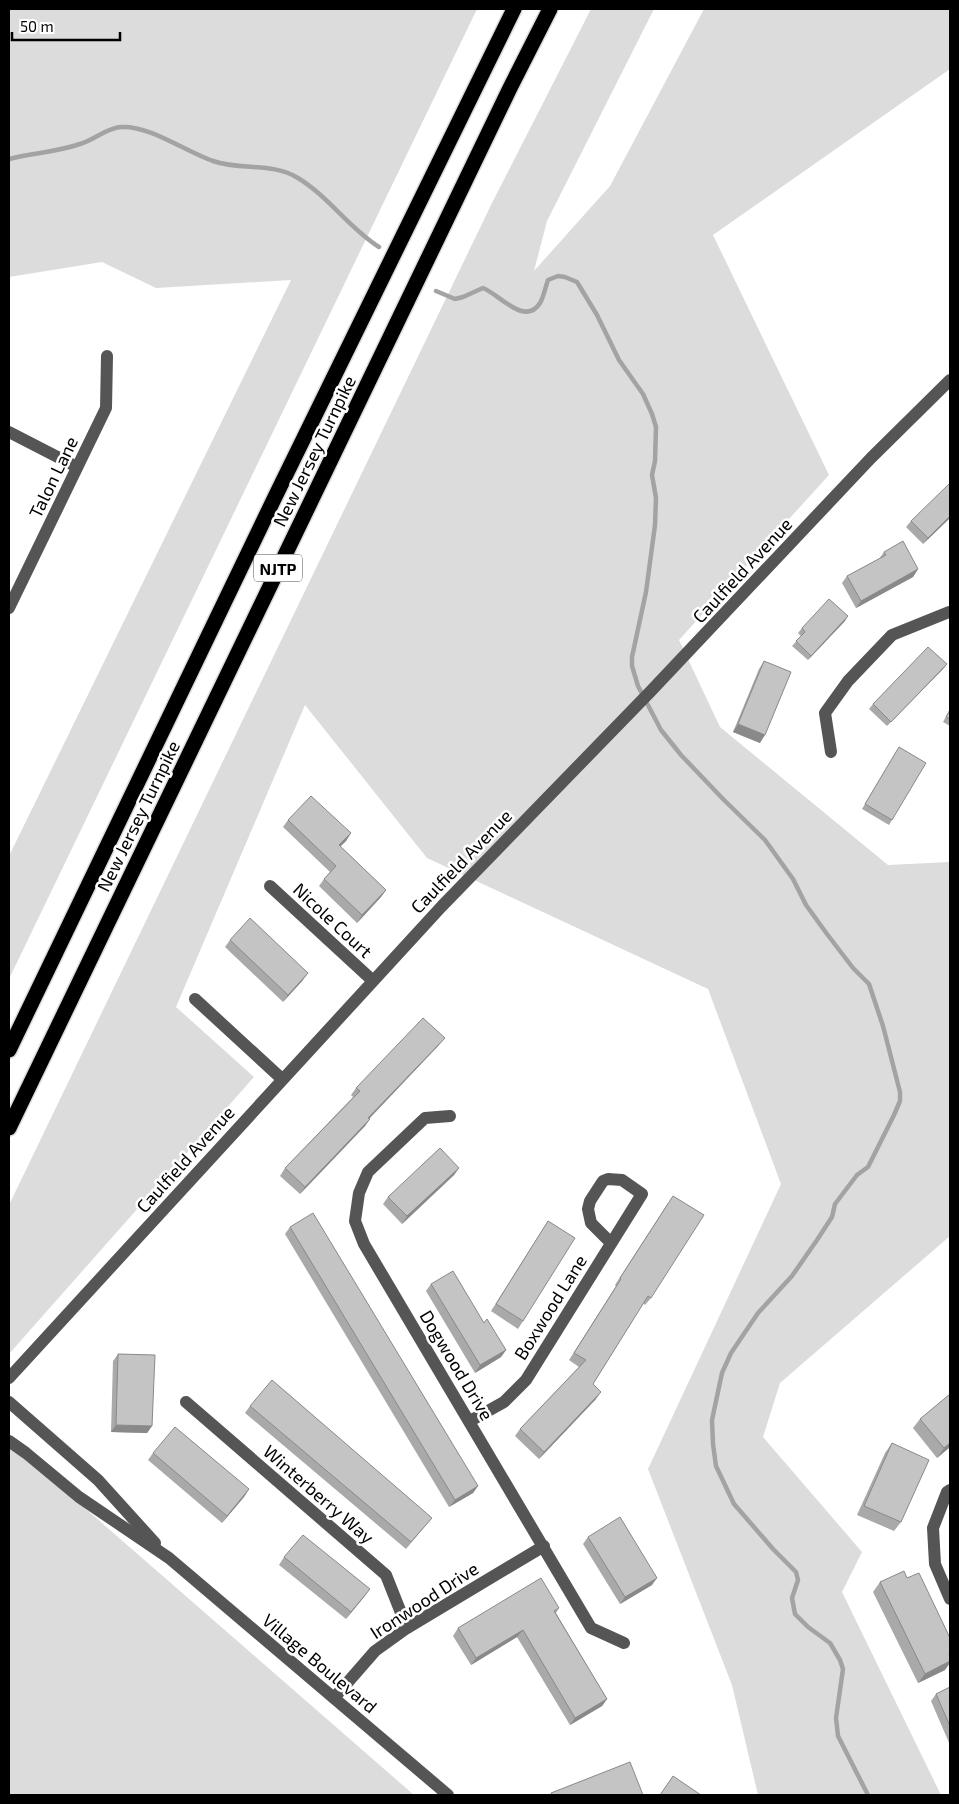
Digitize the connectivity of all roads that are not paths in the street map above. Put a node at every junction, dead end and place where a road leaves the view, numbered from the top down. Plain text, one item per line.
1 (514, 9) edge
2 (550, 9) edge
3 (106, 356) dead end
4 (950, 380) edge
5 (9, 432) edge
6 (78, 467) junction
7 (9, 608) edge
8 (950, 611) edge
9 (831, 752) dead end
10 (270, 886) dead end
11 (372, 980) junction
12 (196, 999) dead end
13 (9, 1050) edge
14 (282, 1079) junction
15 (450, 1116) dead end
16 (9, 1128) edge
17 (611, 1243) junction
18 (9, 1378) edge
19 (9, 1402) edge
20 (186, 1402) dead end
21 (470, 1421) junction
22 (9, 1441) edge
23 (950, 1490) edge
24 (544, 1546) junction
25 (169, 1558) junction
26 (950, 1599) edge
27 (407, 1628) junction
28 (624, 1643) dead end
29 (334, 1698) junction
30 (448, 1795) edge

1 - 13 highway, New Jersey Turnpike / NJTP
2 - 16 highway, New Jersey Turnpike / NJTP
3 - 6 street, Talon Lane
4 - 11 street, Caulfield Avenue
5 - 6 street
6 - 7 street, Talon Lane
8 - 9 street
10 - 11 street, Nicole Court
11 - 14 street, Caulfield Avenue
12 - 14 street
14 - 18 street, Caulfield Avenue
15 - 21 street, Dogwood Drive
17 - 17 street, Boxwood Lane
17 - 21 street, Boxwood Lane
19 - 25 street, Village Boulevard
20 - 27 street, Winterberry Way
21 - 24 street, Dogwood Drive
22 - 25 street, Village Boulevard
23 - 26 street
24 - 27 street, Ironwood Drive
24 - 28 street, Dogwood Drive
25 - 29 street, Village Boulevard
27 - 29 street, Ironwood Drive
29 - 30 street, Village Boulevard

